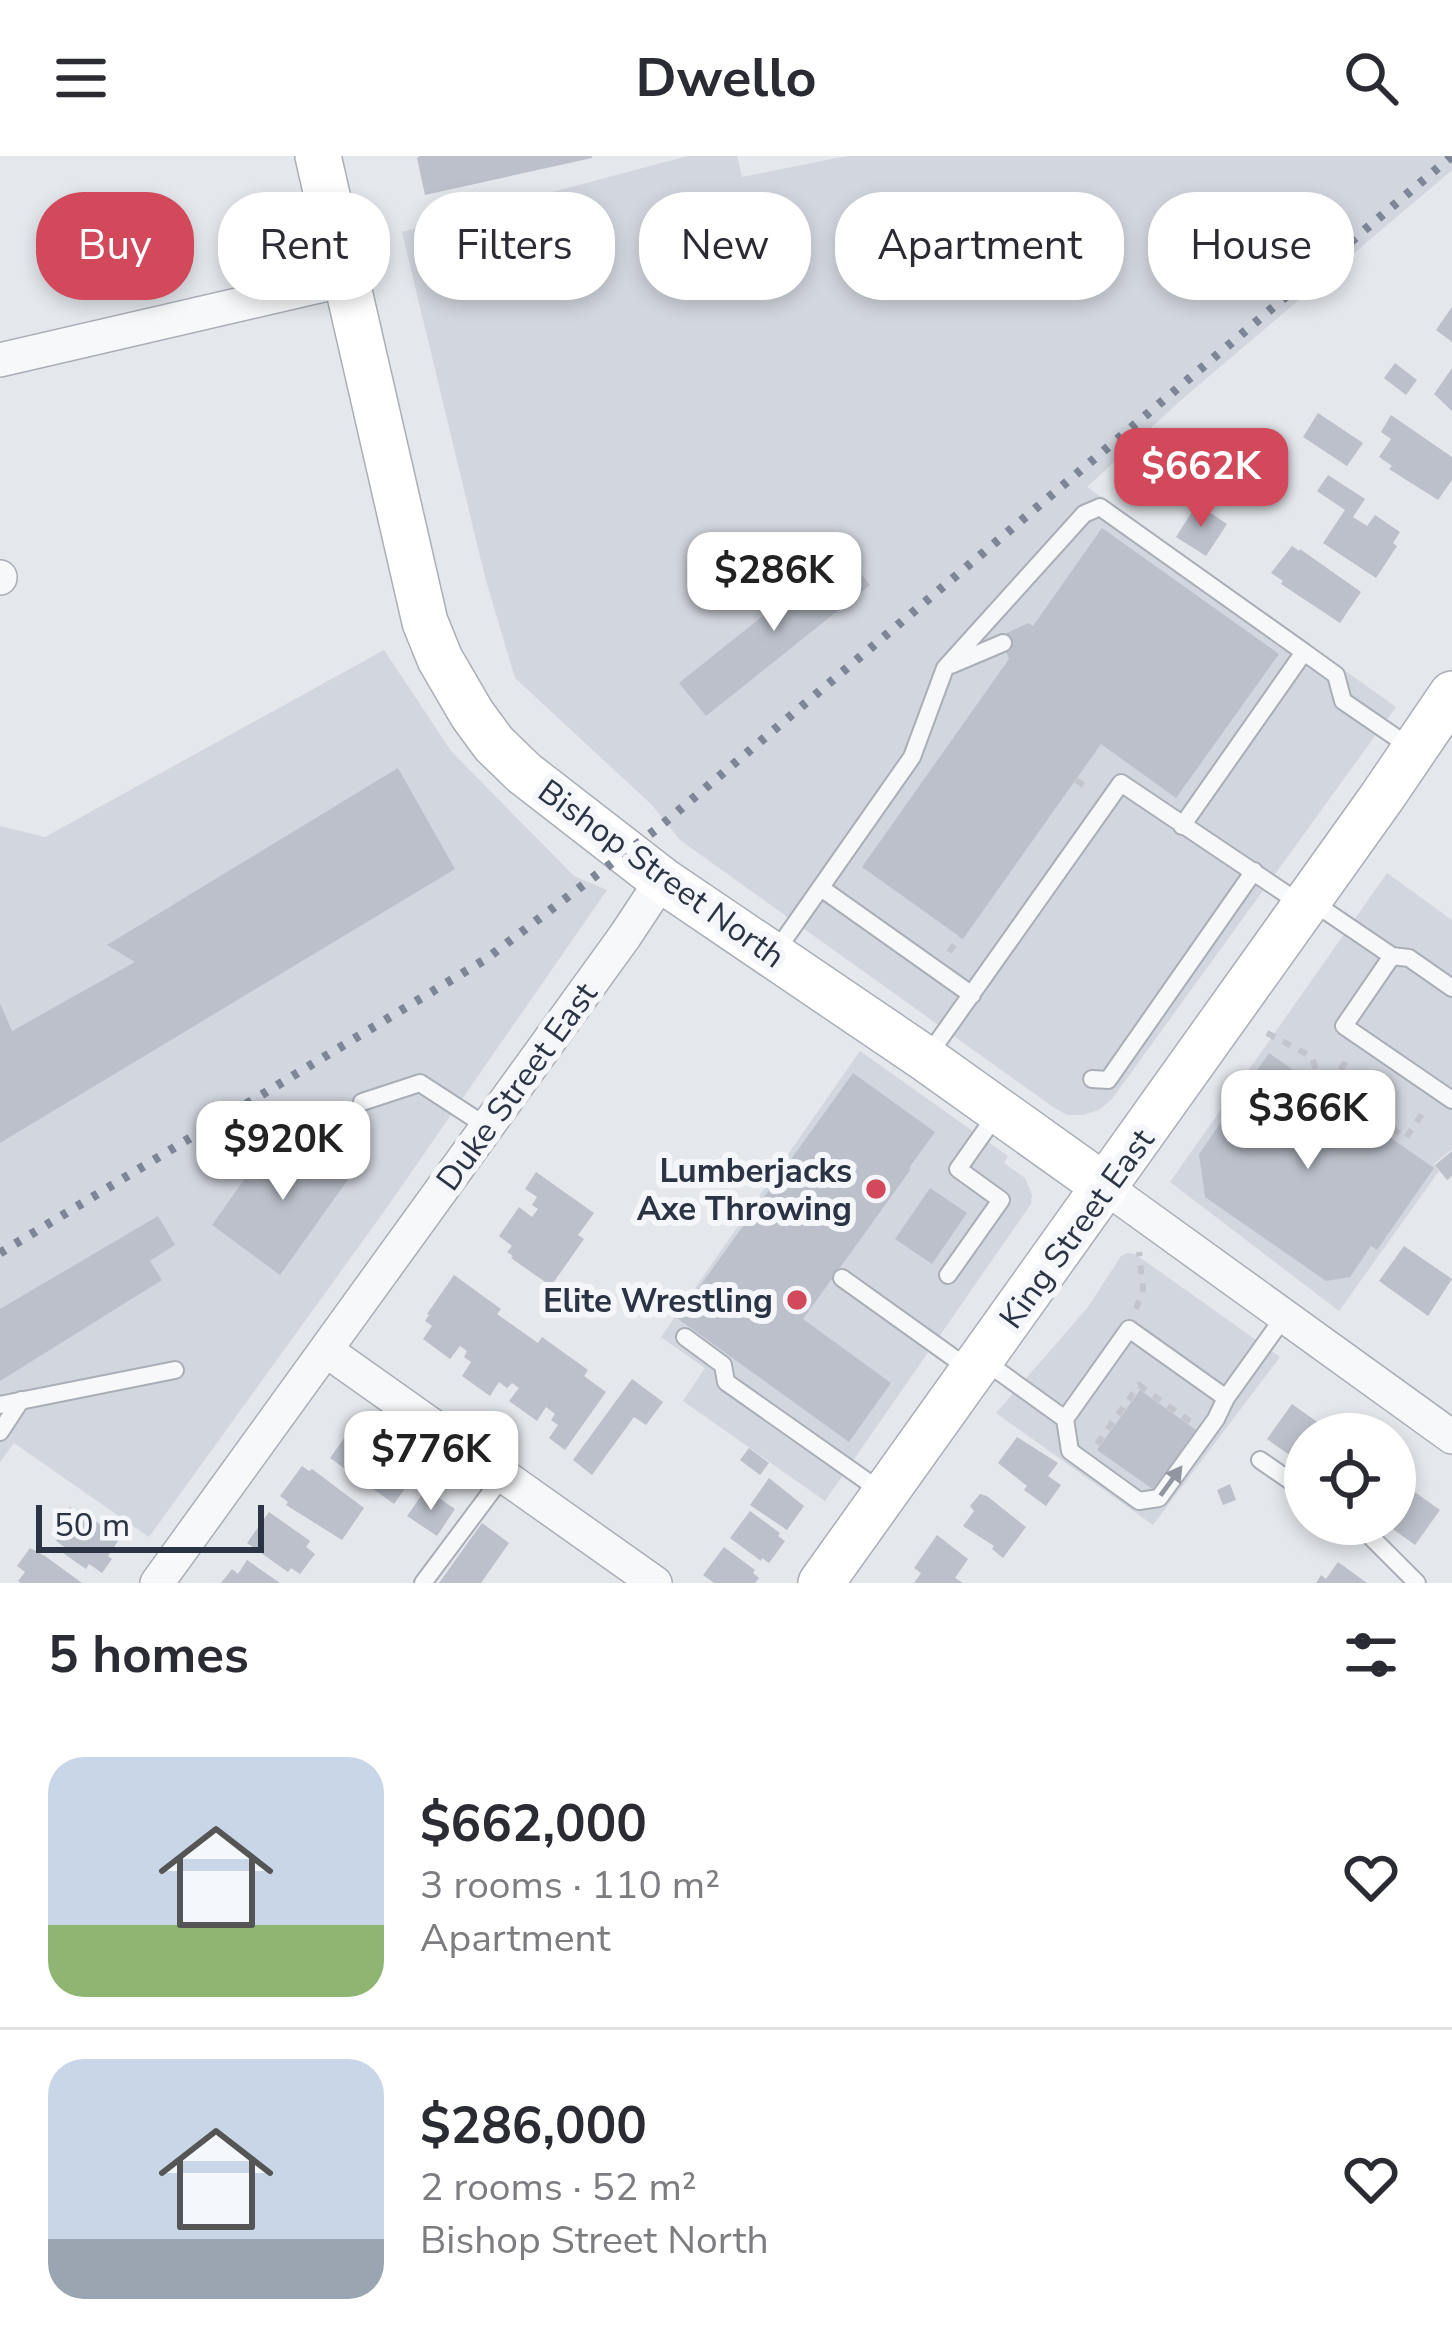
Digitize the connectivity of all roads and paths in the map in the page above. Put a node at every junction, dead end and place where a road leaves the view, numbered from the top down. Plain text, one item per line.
1 (318, 156) edge
2 (326, 192) edge
3 (259, 300) edge
4 (350, 300) edge
5 (0, 360) edge
6 (1003, 644) dead end
7 (1304, 652) junction
8 (945, 668) junction
9 (1452, 694) edge
10 (1414, 751) junction
11 (1182, 826) junction
12 (1254, 871) junction
13 (662, 880) junction
14 (821, 887) junction
15 (1307, 903) junction
16 (774, 954) junction
17 (1392, 956) junction
18 (1452, 988) edge
19 (972, 994) junction
20 (1267, 1033) dead end
21 (926, 1059) junction
22 (1347, 1060) dead end
23 (1092, 1079) dead end
24 (1330, 1085) junction
25 (1452, 1100) edge
26 (362, 1102) dead end
27 (999, 1111) junction
28 (1422, 1115) dead end
29 (486, 1126) junction
30 (1104, 1186) junction
31 (1139, 1252) dead end
32 (948, 1275) dead end
33 (842, 1278) dead end
34 (1143, 1289) dead end
35 (1284, 1317) junction
36 (685, 1337) dead end
37 (327, 1351) junction
38 (978, 1366) junction
39 (175, 1370) dead end
40 (1148, 1376) dead end
41 (1141, 1386) junction
42 (1226, 1398) junction
43 (21, 1400) junction
44 (0, 1405) edge
45 (1065, 1419) junction
46 (1198, 1428) dead end
47 (0, 1432) edge
48 (1452, 1437) edge
49 (1095, 1447) dead end
50 (1260, 1460) dead end
51 (503, 1476) junction
52 (1284, 1477) edge
53 (885, 1494) junction
54 (1379, 1545) edge
55 (157, 1583) edge
56 (423, 1583) edge
57 (655, 1583) edge
58 (821, 1583) edge
59 (1417, 1583) edge

1 - 2 main road, Bishop Street North
3 - 5 street
4 - 13 main road, Bishop Street North
6 - 8 lane
7 - 8 lane
7 - 10 lane
7 - 11 lane
8 - 14 lane
9 - 10 main road, King Street East
10 - 15 main road, King Street East
11 - 12 lane
11 - 19 lane
12 - 15 lane
12 - 23 lane
13 - 16 main road, Bishop Street North
13 - 29 street, Duke Street East
14 - 16 lane
14 - 19 lane
15 - 17 lane
15 - 30 main road, King Street East
16 - 21 main road, Bishop Street North
17 - 18 lane
17 - 25 lane
19 - 21 lane
20 - 24 path
21 - 27 main road, Bishop Street North
22 - 24 path
24 - 28 path
26 - 29 lane
27 - 30 main road, Bishop Street North
27 - 32 lane
29 - 37 street, Duke Street East
30 - 35 street
30 - 38 main road, King Street East
31 - 34 path
33 - 38 lane
35 - 42 lane
35 - 48 street
36 - 53 lane
37 - 51 street
37 - 55 street, Duke Street East
38 - 45 lane
38 - 53 main road, King Street East
39 - 43 lane
40 - 41 path
41 - 46 path
41 - 49 path
42 - 45 lane
45 -> 42 lane
43 - 44 lane
43 - 47 lane
50 - 52 lane
51 - 56 lane
51 - 57 street
53 - 58 main road, King Street East
54 - 59 lane

